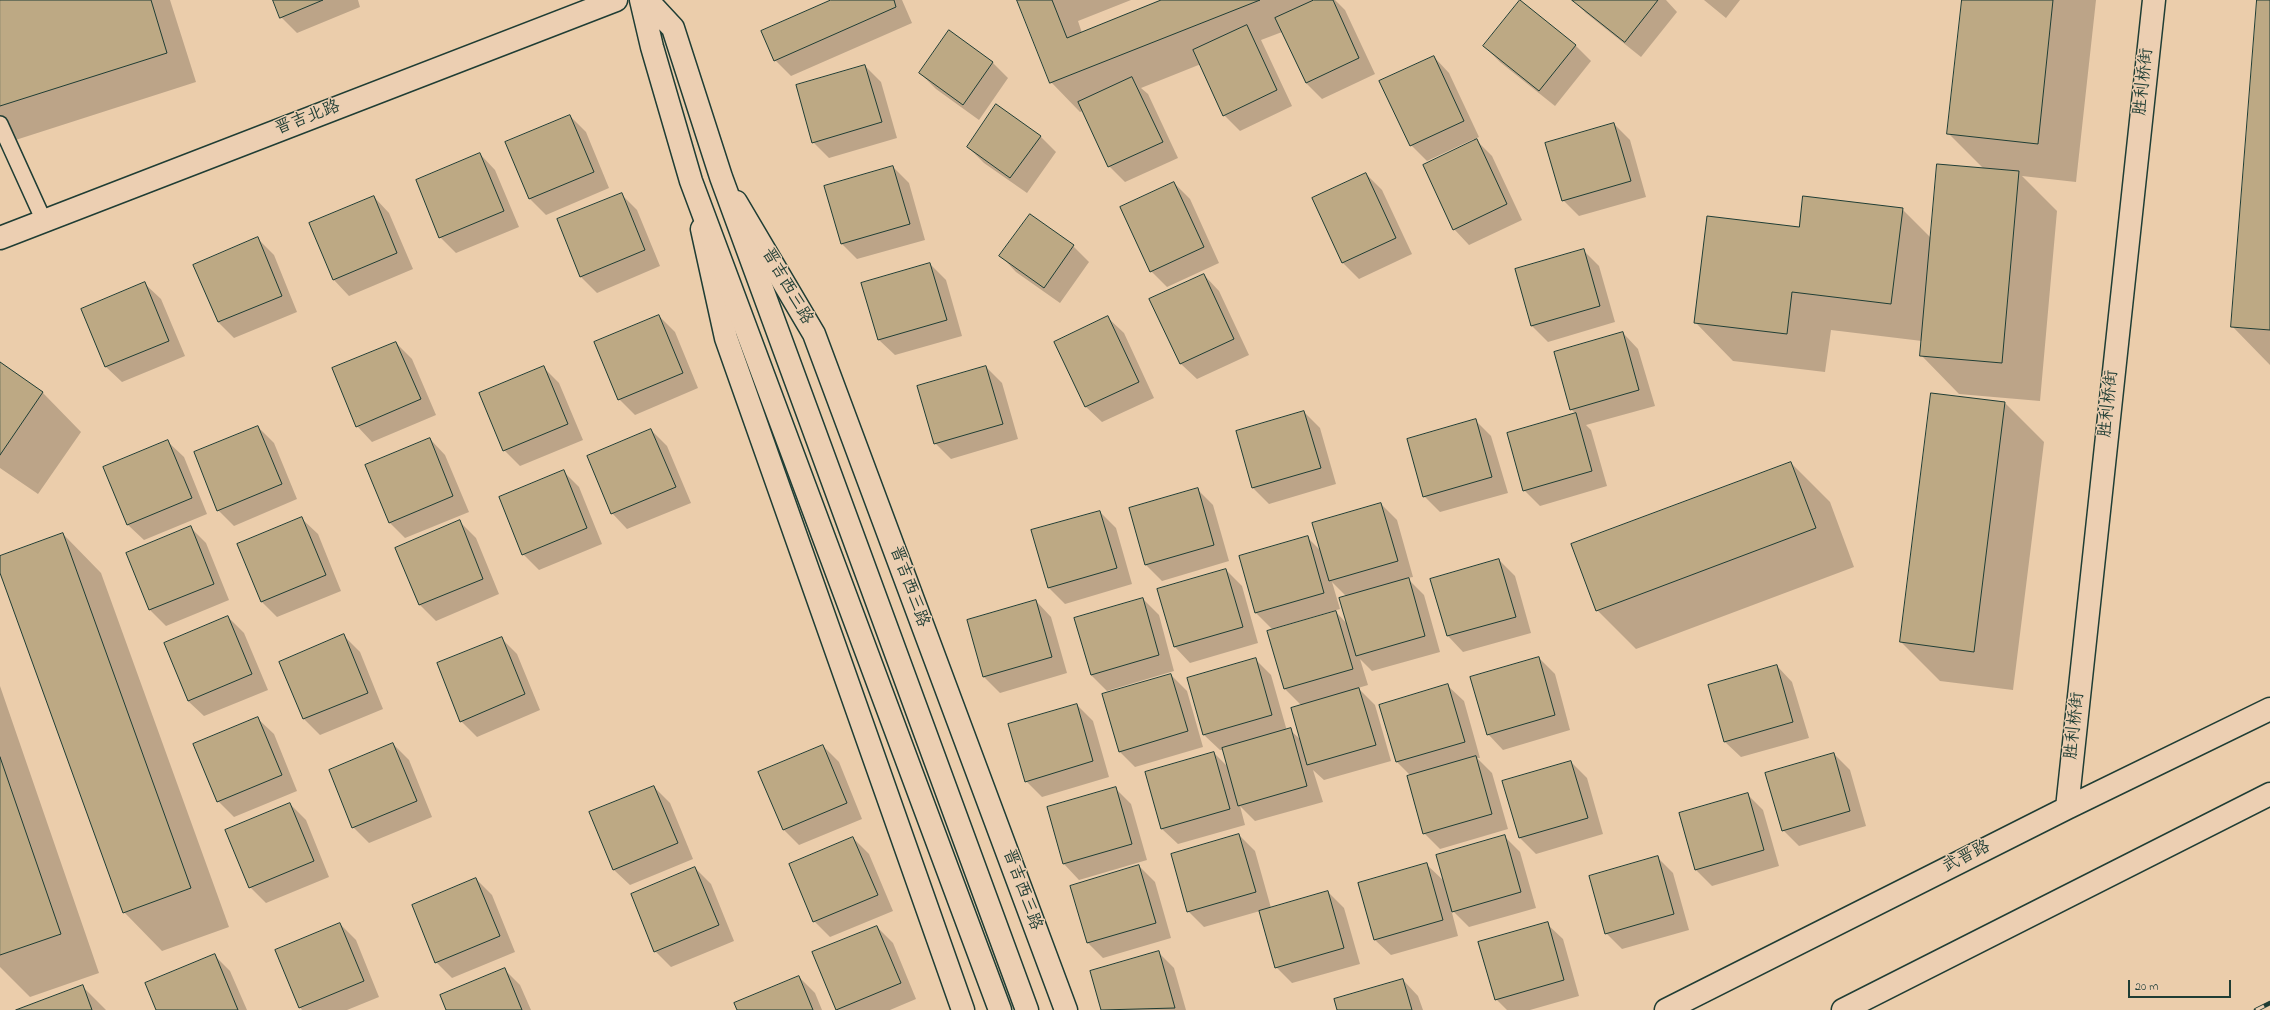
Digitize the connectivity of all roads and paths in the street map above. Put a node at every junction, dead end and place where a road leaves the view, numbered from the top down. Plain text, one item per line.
1 (616, 0) edge
2 (641, 0) edge
3 (647, 0) edge
4 (2154, 0) edge
5 (0, 124) edge
6 (721, 177) junction
7 (691, 181) junction
8 (44, 221) junction
9 (0, 238) edge
10 (2270, 709) edge
11 (2270, 794) edge
12 (2067, 808) junction
13 (963, 1010) edge
14 (1000, 1010) edge
15 (1027, 1010) edge
16 (1066, 1010) edge
17 (1666, 1010) edge
18 (1843, 1010) edge

1 - 8 street, 晋吉北路
2 - 7 street
3 - 6 street, 晋吉西三路
4 - 12 street, 胜利桥街
5 - 8 lane
6 - 15 street, 晋吉西三路
6 - 16 street, 晋吉西三路
7 - 13 street
7 - 14 street
8 - 9 street, 晋吉北路
10 - 12 street, 武晋路
11 - 18 street
12 - 17 street, 武晋路

